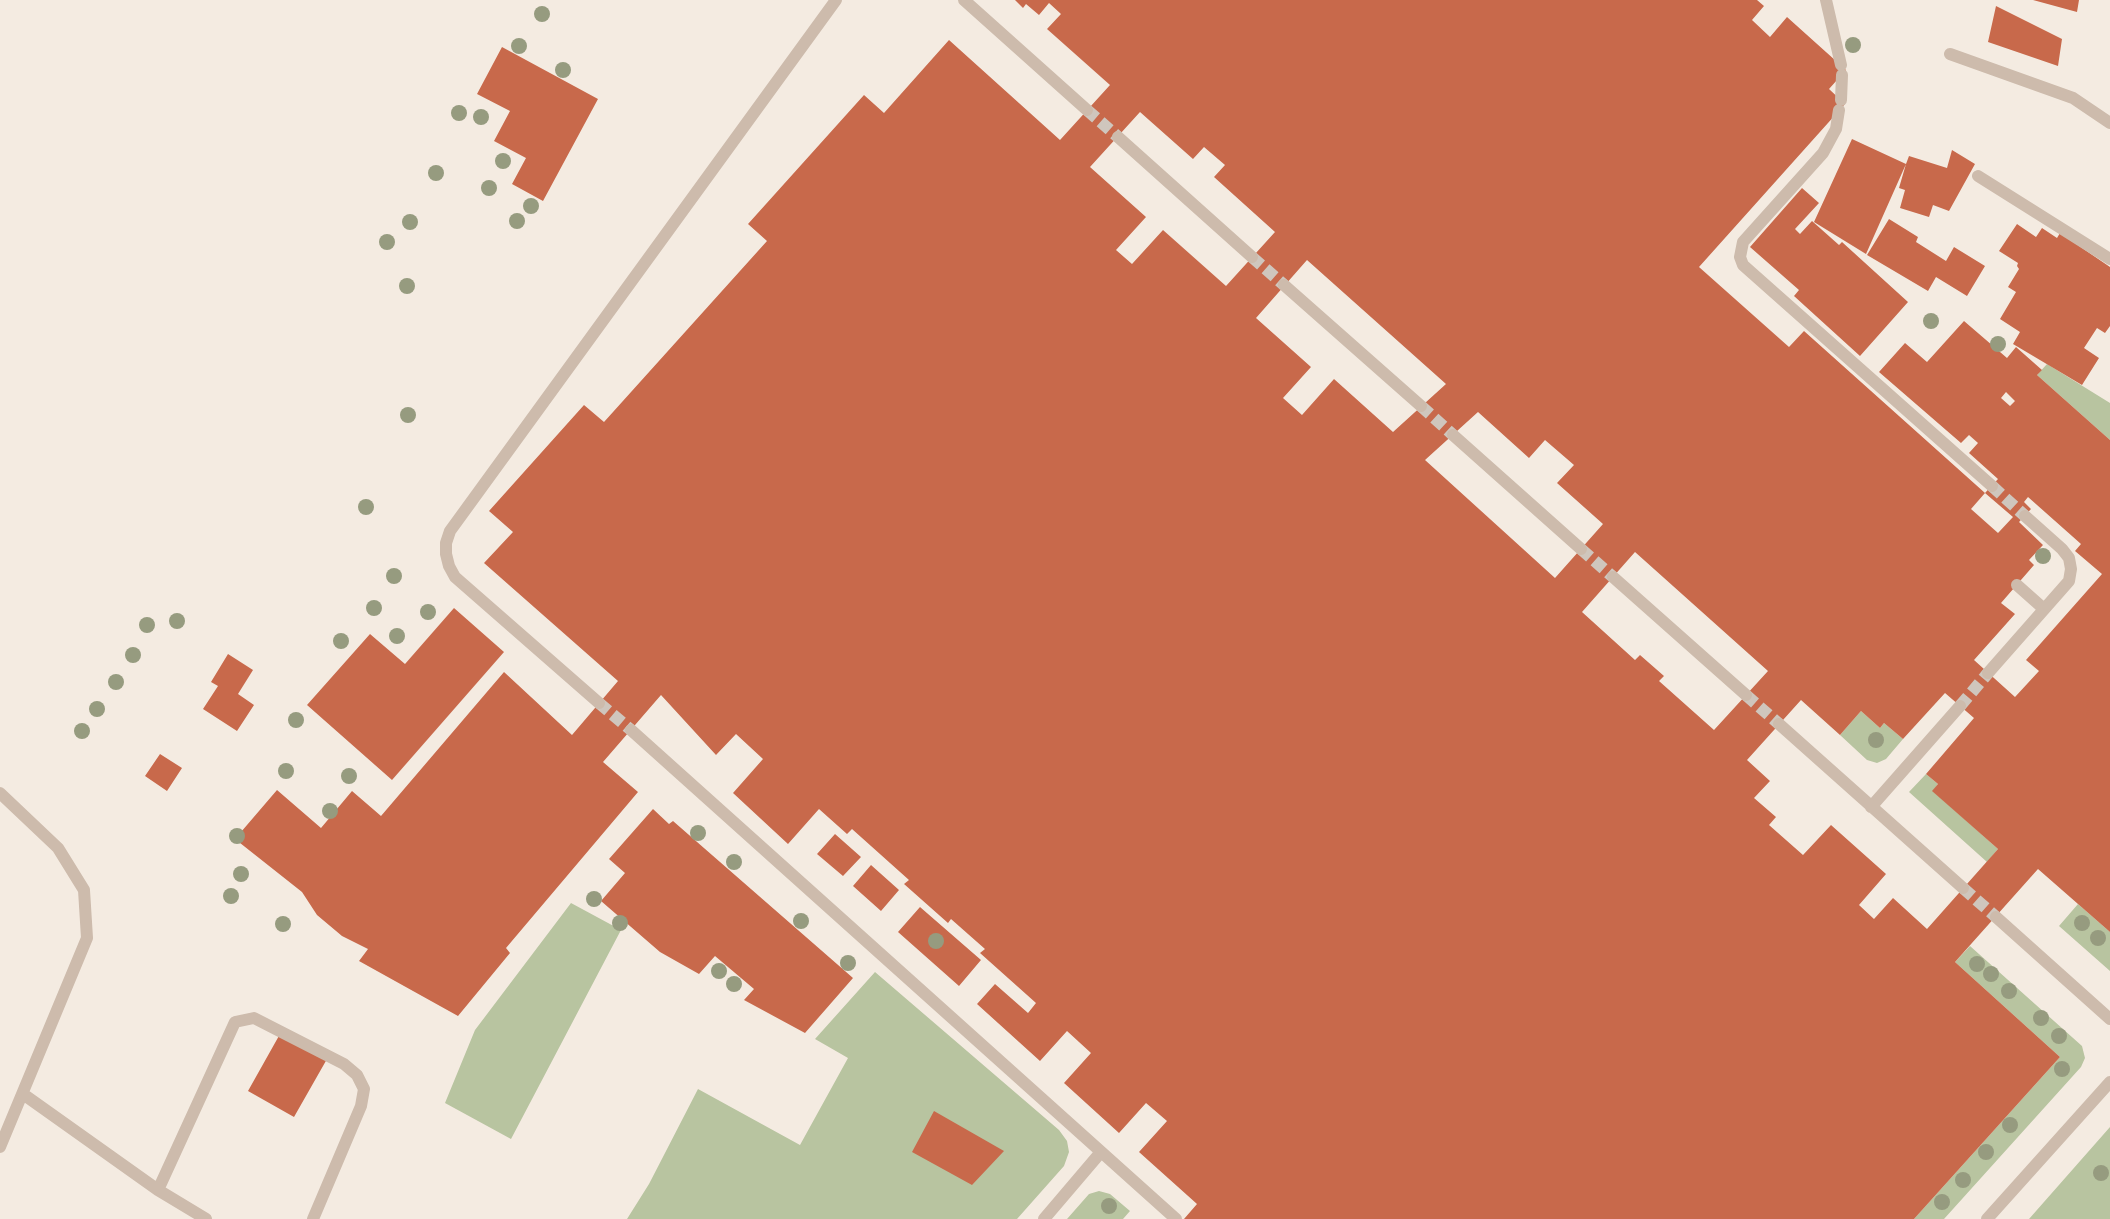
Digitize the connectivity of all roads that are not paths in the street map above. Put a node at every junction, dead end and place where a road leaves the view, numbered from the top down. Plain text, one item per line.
1 (836, 0) edge
2 (964, 0) edge
3 (1826, 0) edge
4 (1950, 54) dead end
5 (1087, 110) tunnel mouth
6 (2110, 122) edge
7 (1118, 137) tunnel mouth
8 (1978, 176) dead end
9 (1252, 257) tunnel mouth
10 (2110, 259) edge
11 (1284, 285) tunnel mouth
12 (1421, 406) tunnel mouth
13 (1453, 434) tunnel mouth
14 (1992, 486) tunnel mouth
15 (2025, 516) tunnel mouth
16 (1581, 549) tunnel mouth
17 (1613, 578) tunnel mouth
18 (2016, 585) dead end
19 (2044, 609) junction
20 (1988, 673) tunnel mouth
21 (1746, 695) tunnel mouth
22 (599, 703) tunnel mouth
23 (1960, 706) tunnel mouth
24 (1779, 724) tunnel mouth
25 (631, 730) tunnel mouth
26 (0, 793) edge
27 (1871, 807) junction
28 (1963, 888) tunnel mouth
29 (1996, 917) tunnel mouth
30 (2110, 1019) edge
31 (2110, 1082) edge
32 (23, 1094) junction
33 (0, 1147) edge
34 (1101, 1152) junction
35 (158, 1190) junction
36 (206, 1219) edge
37 (313, 1219) edge
38 (1044, 1219) edge
39 (1176, 1219) edge
40 (1988, 1219) edge

1 - 22 street
2 - 5 street
3 - 14 street
4 - 6 street
7 - 9 street
8 - 10 street
11 - 12 street
13 - 16 street
15 - 19 street
17 - 21 street
18 - 19 street
19 - 20 street
23 - 27 street
24 - 27 street
25 - 34 street
26 - 32 street
27 - 28 street
29 - 30 street
31 - 40 street
32 - 33 street
32 - 35 street
34 - 38 street
34 - 39 street
35 - 36 street
35 - 37 street

